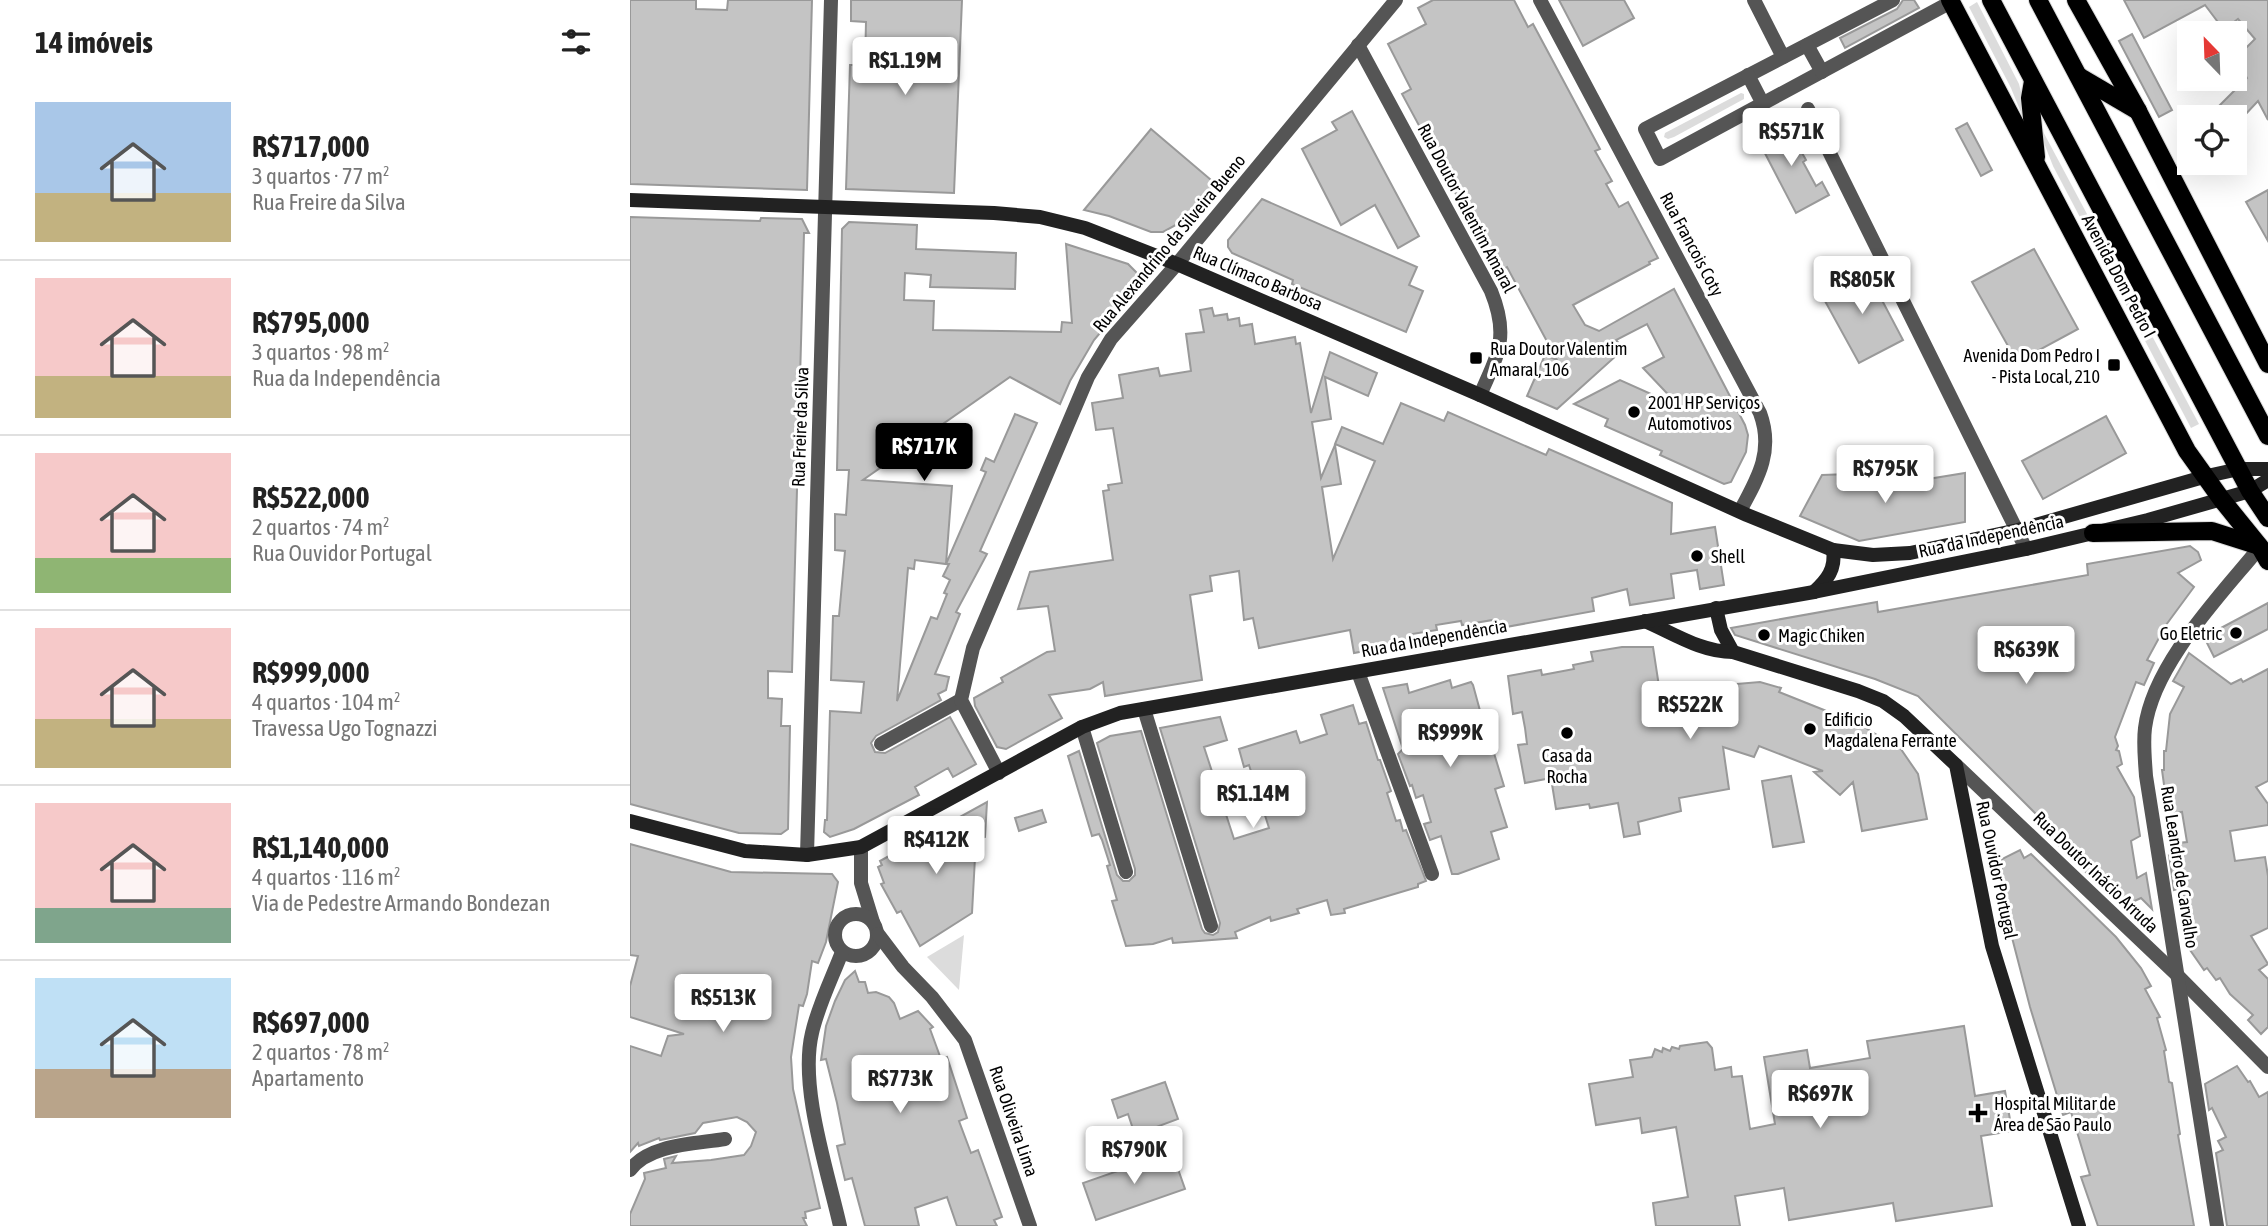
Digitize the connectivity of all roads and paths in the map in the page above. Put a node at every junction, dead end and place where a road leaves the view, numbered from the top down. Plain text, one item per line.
1 (831, 0) edge
2 (1396, 0) edge
3 (1540, 0) edge
4 (1754, 0) edge
5 (1893, 0) edge
6 (1991, 0) edge
7 (2024, 0) edge
8 (2038, 0) edge
9 (2076, 0) edge
10 (1952, 1) edge
11 (2054, 30) junction
12 (1358, 45) junction
13 (1807, 45) junction
14 (1783, 57) junction
15 (1822, 72) junction
16 (1748, 75) junction
17 (2080, 77) junction
18 (2033, 80) junction
19 (1763, 104) junction
20 (1808, 109) dead end
21 (2138, 111) junction
22 (2038, 166) junction
23 (630, 201) edge
24 (825, 205) junction
25 (1177, 264) junction
26 (2268, 364) edge
27 (1480, 395) junction
28 (2268, 436) edge
29 (2239, 469) junction
30 (2268, 469) edge
31 (2207, 476) junction
32 (2268, 480) edge
33 (2250, 491) junction
34 (2222, 500) junction
35 (1740, 511) junction
36 (2268, 518) edge
37 (2018, 530) junction
38 (2093, 533) junction
39 (2026, 549) junction
40 (1833, 550) junction
41 (2265, 552) edge
42 (1814, 592) junction
43 (1716, 608) junction
44 (1644, 620) junction
45 (1733, 652) junction
46 (1358, 672) junction
47 (961, 700) junction
48 (1144, 709) junction
49 (1082, 727) junction
50 (881, 744) dead end
51 (1956, 765) junction
52 (999, 773) junction
53 (630, 821) edge
54 (861, 847) junction
55 (807, 855) junction
56 (1126, 872) dead end
57 (1432, 874) dead end
58 (861, 883) junction
59 (846, 917) junction
60 (1211, 926) dead end
61 (876, 928) junction
62 (872, 951) junction
63 (842, 952) junction
64 (903, 967) junction
65 (2176, 974) junction
66 (2268, 1067) edge
67 (725, 1139) dead end
68 (630, 1170) edge
69 (840, 1226) edge
70 (1030, 1226) edge
71 (2079, 1226) edge
72 (2217, 1226) edge

1 - 24 street, Rua Freire da Silva
2 - 12 street, Rua Alexandrino da Silveira Bueno
3 - 35 street, Rua Francois Coty
4 - 14 street
5 - 13 street
6 - 18 main road, Avenida Dom Pedro I
7 - 11 main road
8 - 11 main road
9 - 21 main road
10 - 15 street
10 - 22 main road, Avenida Dom Pedro I
11 - 17 main road
12 - 25 street, Rua Alexandrino da Silveira Bueno
12 - 27 street, Rua Doutor Valentim Amaral
13 - 14 street
13 - 15 street
14 - 16 street
15 - 19 street
16 - 19 street
16 - 19 street
17 - 21 main road
17 - 28 main road
18 - 22 main road
18 - 29 main road, Avenida Dom Pedro I
20 - 37 street
21 - 26 main road
22 - 31 main road, Avenida Dom Pedro I
23 - 24 main road, Rua Clímaco Barbosa
24 - 25 main road, Rua Clímaco Barbosa
24 - 55 street, Rua Freire da Silva
25 - 27 main road, Rua Clímaco Barbosa
25 - 47 street, Rua Alexandrino da Silveira Bueno
27 - 35 main road, Rua Clímaco Barbosa
29 - 30 main road, Rua da Independência
29 - 31 main road, Rua da Independência
29 - 33 main road, Avenida Dom Pedro I
31 - 34 main road, Avenida Dom Pedro I
31 - 37 main road, Rua da Independência
32 - 33 main road, Rua da Independência
33 - 34 main road, Rua da Independência
33 - 36 main road, Avenida Dom Pedro I
34 - 38 main road, Rua da Independência
34 - 41 main road, Avenida Dom Pedro I
35 - 40 main road, Rua Clímaco Barbosa
37 - 39 street
37 - 40 main road, Rua da Independência
38 - 39 main road, Rua da Independência
38 - 41 main road
39 - 42 main road, Rua da Independência
40 - 42 main road
41 - 65 street, Rua Leandro de Carvalho
42 - 43 main road, Rua da Independência
43 - 44 main road, Rua da Independência
43 - 45 main road
44 - 45 main road
44 - 46 main road, Rua da Independência
45 - 51 main road
46 - 48 main road, Rua da Independência
46 - 57 street
47 - 50 street
47 - 52 street
48 - 49 main road, Rua da Independência
48 - 60 street
49 - 52 main road, Rua da Independência
49 - 56 street
51 - 65 street, Rua Doutor Inácio Arruda
51 - 71 main road, Rua Ouvidor Portugal
52 - 54 main road, Rua da Independência
53 - 55 main road, Rua da Independência
54 - 55 main road, Rua da Independência
54 - 58 street, Rua Oliveira Lima
58 - 59 street, Rua Oliveira Lima
58 - 61 street, Rua Oliveira Lima
59 - 61 street
59 - 63 street
61 - 62 street
61 - 64 street, Rua Oliveira Lima
62 - 63 street
62 - 64 street, Rua Oliveira Lima
63 - 69 street
64 - 70 street, Rua Oliveira Lima
65 - 66 street, Rua Doutor Inácio Arruda
65 - 72 street, Rua Leandro de Carvalho
67 - 68 street

